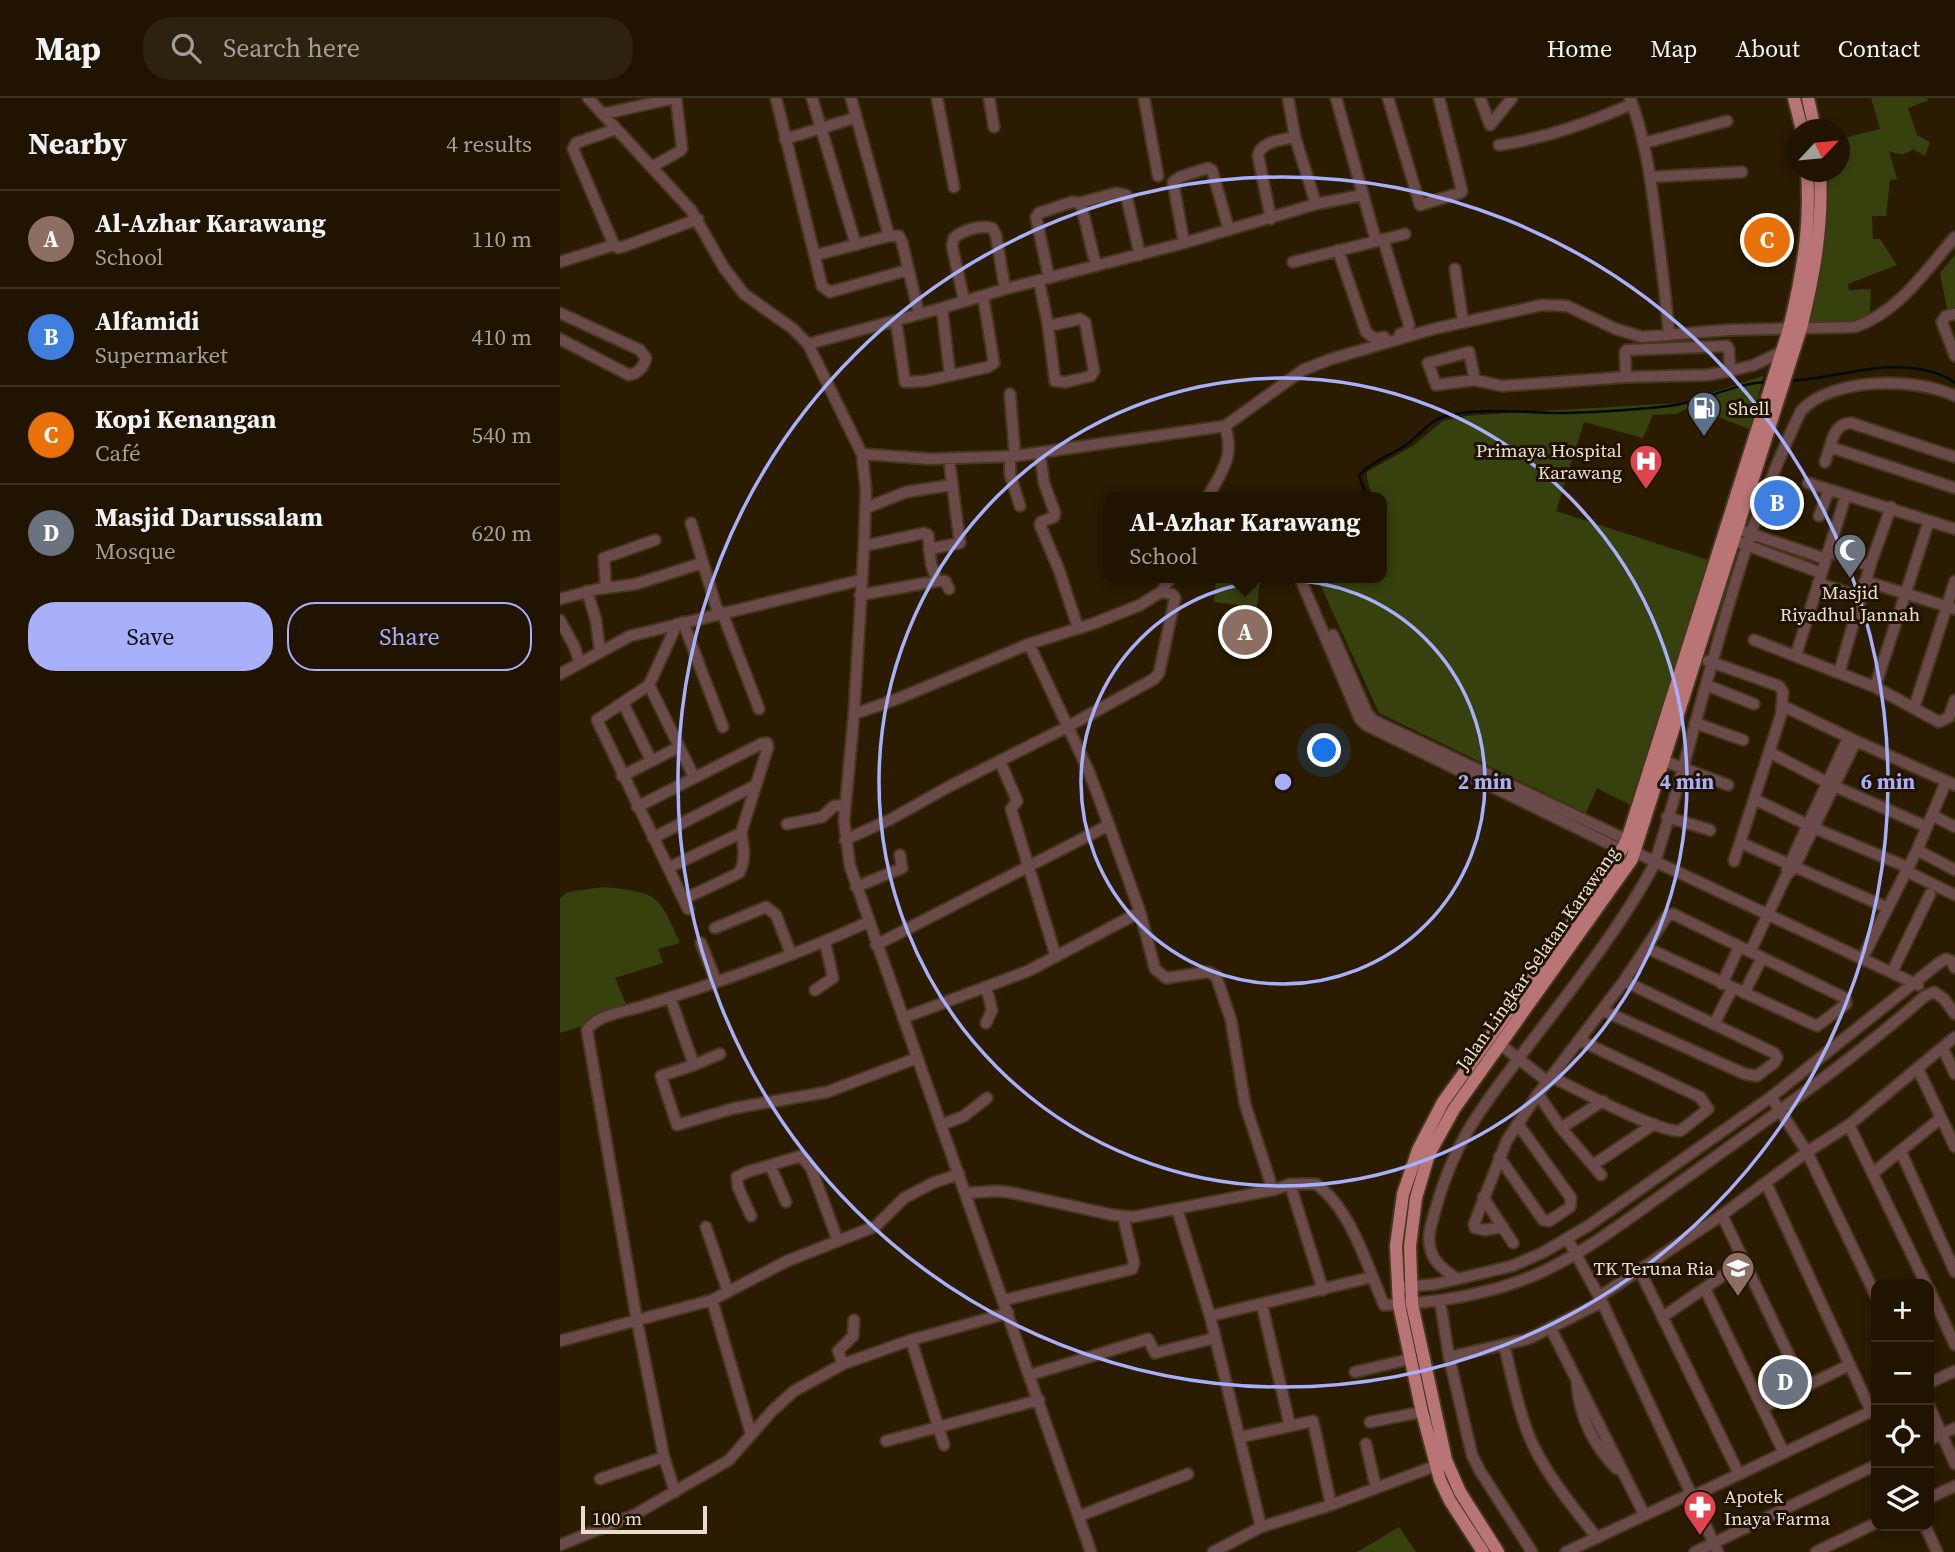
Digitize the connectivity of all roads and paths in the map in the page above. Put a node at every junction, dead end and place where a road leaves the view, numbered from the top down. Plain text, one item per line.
1 (588, 98) edge
2 (675, 98) edge
3 (776, 98) edge
4 (813, 98) edge
5 (851, 98) edge
6 (937, 98) edge
7 (989, 98) edge
8 (1144, 98) edge
9 (1288, 98) edge
10 (1336, 98) edge
11 (1388, 98) edge
12 (1439, 98) edge
13 (1480, 98) edge
14 (1512, 98) edge
15 (1794, 98) edge
16 (1808, 98) edge
17 (1631, 101) edge
18 (603, 114) junction
19 (855, 118) junction
20 (1799, 119) edge
21 (1813, 119) edge
22 (1727, 121) dead end
23 (820, 127) junction
24 (994, 127) dead end
25 (616, 128) junction
26 (1295, 136) junction
27 (785, 139) junction
28 (1644, 143) junction
29 (1499, 145) dead end
30 (652, 167) junction
31 (1742, 172) dead end
32 (1158, 176) dead end
33 (1650, 177) junction
34 (1807, 182) edge
35 (1819, 182) edge
36 (954, 187) dead end
37 (1363, 195) junction
38 (1079, 203) junction
39 (1316, 204) junction
40 (698, 219) junction
41 (1271, 219) junction
42 (1228, 230) junction
43 (1405, 234) dead end
44 (889, 236) junction
45 (1955, 237) edge
46 (1379, 240) junction
47 (1184, 243) junction
48 (614, 245) junction
49 (856, 245) junction
50 (1338, 250) junction
51 (816, 255) junction
52 (1140, 255) junction
53 (560, 262) edge
54 (1293, 262) dead end
55 (1096, 266) junction
56 (1455, 269) dead end
57 (908, 270) junction
58 (1044, 280) junction
59 (1005, 289) junction
60 (983, 296) junction
61 (964, 300) junction
62 (942, 308) junction
63 (560, 313) edge
64 (919, 314) junction
65 (1955, 314) edge
66 (896, 321) junction
67 (1463, 322) junction
68 (1048, 326) junction
69 (1795, 328) junction
70 (1669, 335) junction
71 (560, 339) edge
72 (808, 344) junction
73 (1781, 352) junction
74 (1955, 355) edge
75 (1730, 371) junction
76 (950, 375) junction
77 (1626, 377) junction
78 (1475, 380) junction
79 (1010, 394) dead end
80 (1955, 396) edge
81 (1772, 400) junction
82 (1771, 421) junction
83 (1225, 426) junction
84 (1790, 434) junction
85 (1830, 447) junction
86 (862, 454) junction
87 (1040, 454) junction
88 (1760, 456) junction
89 (1013, 457) junction
90 (1955, 457) edge
91 (949, 459) junction
92 (1825, 462) dead end
93 (1779, 463) junction
94 (1808, 483) dead end
95 (951, 485) junction
96 (1955, 488) edge
97 (1829, 490) junction
98 (1211, 492) edge
99 (1846, 495) junction
100 (1020, 506) dead end
101 (1891, 507) junction
102 (866, 508) junction
103 (1819, 516) dead end
104 (1929, 520) junction
105 (691, 523) dead end
106 (1955, 529) edge
107 (1735, 534) junction
108 (1749, 539) junction
109 (655, 540) dead end
110 (864, 546) junction
111 (929, 549) junction
112 (1798, 550) junction
113 (1827, 555) junction
114 (1794, 563) junction
115 (702, 564) junction
116 (1870, 566) junction
117 (1820, 578) junction
118 (861, 580) junction
119 (937, 581) junction
120 (1865, 581) junction
121 (1955, 581) edge
122 (1167, 583) edge
123 (1304, 583) edge
124 (1308, 583) edge
125 (606, 587) junction
126 (949, 589) dead end
127 (1310, 590) junction
128 (587, 591) junction
129 (1161, 592) junction
130 (1904, 593) junction
131 (860, 595) junction
132 (1860, 597) junction
133 (560, 599) edge
134 (1951, 608) edge
135 (720, 612) junction
136 (560, 620) edge
137 (680, 623) junction
138 (1078, 628) junction
139 (1754, 640) dead end
140 (1029, 644) junction
141 (600, 652) junction
142 (1796, 655) junction
143 (1697, 657) junction
144 (580, 663) junction
145 (1712, 663) junction
146 (1839, 673) junction
147 (560, 674) edge
148 (649, 685) junction
149 (1706, 685) junction
150 (1875, 687) junction
151 (1955, 700) edge
152 (623, 703) junction
153 (1754, 704) dead end
154 (1783, 706) junction
155 (1914, 708) junction
156 (759, 709) dead end
157 (854, 714) junction
158 (1695, 723) junction
159 (723, 727) dead end
160 (1067, 727) junction
161 (1743, 740) dead end
162 (1852, 740) junction
163 (679, 747) junction
164 (1769, 752) junction
165 (651, 761) junction
166 (1000, 761) junction
167 (1664, 761) junction
168 (1682, 768) junction
169 (622, 776) junction
170 (694, 777) junction
171 (1950, 783) edge
172 (1830, 784) junction
173 (756, 785) junction
174 (1728, 785) dead end
175 (1754, 799) junction
176 (845, 805) junction
177 (637, 807) junction
178 (1932, 815) junction
179 (1667, 817) junction
180 (787, 824) dead end
181 (1109, 825) junction
182 (1810, 827) junction
183 (1927, 827) junction
184 (1955, 827) edge
185 (1710, 831) dead end
186 (741, 833) junction
187 (653, 838) junction
188 (845, 840) junction
189 (1741, 843) junction
190 (1628, 847) junction
191 (1917, 850) junction
192 (900, 855) dead end
193 (1656, 860) junction
194 (1734, 861) dead end
195 (1792, 865) junction
196 (1028, 866) junction
197 (668, 868) junction
198 (1907, 869) junction
199 (1955, 870) edge
200 (856, 887) junction
201 (1930, 894) dead end
202 (1955, 895) edge
203 (1888, 908) junction
204 (1140, 912) junction
205 (1768, 913) junction
206 (868, 922) junction
207 (715, 928) dead end
208 (825, 942) junction
209 (701, 943) dead end
210 (876, 945) junction
211 (1647, 948) junction
212 (1744, 949) junction
213 (791, 954) junction
214 (1056, 957) junction
215 (1762, 958) junction
216 (1862, 959) junction
217 (1954, 966) edge
218 (1892, 972) junction
219 (716, 981) junction
220 (1624, 981) junction
221 (1916, 982) junction
222 (1727, 986) junction
223 (986, 988) junction
224 (815, 990) dead end
225 (1744, 993) junction
226 (1925, 996) junction
227 (670, 998) junction
228 (1518, 998) junction
229 (1529, 1006) junction
230 (1602, 1010) junction
231 (1955, 1014) edge
232 (902, 1018) junction
233 (986, 1023) dead end
234 (1714, 1024) junction
235 (1955, 1037) edge
236 (1579, 1040) junction
237 (1501, 1045) junction
238 (1943, 1049) junction
239 (720, 1054) dead end
240 (917, 1058) junction
241 (1519, 1059) junction
242 (694, 1065) junction
243 (1918, 1069) junction
244 (1955, 1074) edge
245 (1550, 1080) junction
246 (1538, 1094) junction
247 (1771, 1097) junction
248 (987, 1098) dead end
249 (1603, 1101) junction
250 (1780, 1111) junction
251 (1941, 1118) junction
252 (1518, 1124) junction
253 (1654, 1124) junction
254 (942, 1125) junction
255 (1849, 1125) junction
256 (1561, 1128) junction
257 (1955, 1147) edge
258 (1901, 1152) junction
259 (1807, 1153) junction
260 (1499, 1157) junction
261 (770, 1165) junction
262 (1593, 1165) junction
263 (1873, 1173) junction
264 (959, 1174) junction
265 (1601, 1175) dead end
266 (1766, 1183) junction
267 (1290, 1184) junction
268 (1273, 1189) junction
269 (966, 1193) junction
270 (1483, 1197) junction
271 (786, 1202) dead end
272 (1177, 1209) junction
273 (1722, 1215) junction
274 (751, 1216) dead end
275 (1123, 1216) junction
276 (706, 1227) dead end
277 (1503, 1227) junction
278 (1567, 1238) junction
279 (838, 1241) junction
280 (1513, 1243) dead end
281 (1576, 1253) junction
282 (1744, 1261) junction
283 (1640, 1271) junction
284 (1955, 1272) edge
285 (1372, 1277) junction
286 (1457, 1279) junction
287 (1924, 1279) edge
288 (1871, 1286) edge
289 (1404, 1287) junction
290 (1705, 1289) junction
291 (1323, 1290) junction
292 (728, 1292) junction
293 (1934, 1296) edge
294 (712, 1300) junction
295 (1004, 1300) junction
296 (1601, 1300) junction
297 (1440, 1301) junction
298 (1405, 1304) junction
299 (1262, 1305) junction
300 (1008, 1313) junction
301 (1210, 1316) junction
302 (1664, 1316) junction
303 (854, 1320) dead end
304 (1950, 1320) edge
305 (637, 1321) junction
306 (1552, 1329) junction
307 (1215, 1338) junction
308 (911, 1340) junction
309 (560, 1341) edge
310 (1504, 1345) junction
311 (1955, 1345) edge
312 (1449, 1357) junction
313 (1410, 1359) junction
314 (843, 1364) junction
315 (1849, 1366) junction
316 (1955, 1371) edge
317 (1354, 1372) dead end
318 (1030, 1375) junction
319 (1934, 1382) edge
320 (1804, 1387) junction
321 (1039, 1400) junction
322 (1871, 1405) edge
323 (1762, 1408) junction
324 (1871, 1411) edge
325 (1422, 1412) junction
326 (1934, 1418) edge
327 (1370, 1422) dead end
328 (938, 1426) junction
329 (1290, 1426) junction
330 (1955, 1428) edge
331 (751, 1434) junction
332 (1941, 1434) junction
333 (1241, 1437) junction
334 (1934, 1438) edge
335 (886, 1441) dead end
336 (1366, 1444) dead end
337 (944, 1445) dead end
338 (1784, 1453) junction
339 (664, 1457) junction
340 (1955, 1464) edge
341 (1435, 1466) junction
342 (1871, 1468) edge
343 (1188, 1474) dead end
344 (1739, 1474) junction
345 (600, 1479) dead end
346 (1955, 1486) edge
347 (1376, 1488) junction
348 (675, 1492) junction
349 (1692, 1494) junction
350 (1934, 1496) edge
351 (1331, 1505) junction
352 (1644, 1514) junction
353 (1079, 1516) junction
354 (1871, 1525) edge
355 (1261, 1527) junction
356 (1927, 1531) edge
357 (1597, 1538) junction
358 (560, 1545) edge
359 (1716, 1548) edge
360 (1091, 1552) edge
361 (1213, 1552) edge
362 (1482, 1552) edge
363 (1498, 1552) edge
364 (1532, 1552) edge
365 (1566, 1552) edge
366 (1695, 1552) edge
367 (1816, 1552) edge
368 (1937, 1552) edge

1 - 18 street
2 - 18 street
2 - 30 street
3 - 27 street
4 - 23 street
5 - 19 street
6 - 36 street
7 - 24 street
8 - 32 street
9 - 26 street
10 - 37 street
11 - 12 street
13 - 14 street
15 - 20 main road
16 - 21 main road
17 - 28 street
17 - 29 street
18 - 25 street
19 - 23 street
19 - 44 street
22 - 28 street
23 - 27 street
23 - 49 street
25 - 30 street
25 - 48 street
26 - 39 street
26 - 41 street
27 - 51 street
28 - 33 street
30 - 40 street
31 - 33 street
33 - 70 street
34 - 69 main road, Jalan Lingkar Selatan Karawang
35 - 69 main road, Jalan Lingkar Selatan Karawang
37 - 39 street
37 - 46 street
38 - 52 street
38 - 55 street
38 - 58 street
39 - 41 street
40 - 48 street
40 - 72 street
41 - 42 street
42 - 47 street
42 - 47 street
43 - 46 street
44 - 49 street
44 - 57 street
45 - 69 street
46 - 50 street
46 - 50 street
47 - 52 street
48 - 53 street
49 - 51 street
50 - 54 street
51 - 57 street
52 - 55 street
55 - 58 street
56 - 67 street
57 - 64 street
58 - 59 street
58 - 68 street
59 - 60 street
59 - 61 street
60 - 61 street
60 - 76 street
61 - 62 street
62 - 64 street
62 - 76 street
63 - 71 street
64 - 66 street
65 - 74 street
66 - 72 street
66 - 76 street
67 - 70 street
67 - 83 street
68 - 68 street
69 - 70 street
69 - 73 main road, Jalan Lingkar Selatan Karawang
69 - 81 main road, Jalan Lingkar Selatan Karawang
72 - 86 street
73 - 75 street
73 - 81 main road, Jalan Lingkar Selatan Karawang
75 - 77 street
75 - 77 street
77 - 78 street
78 - 78 street
79 - 89 street
80 - 84 street
81 - 82 main road, Jalan Lingkar Selatan Karawang
81 - 190 main road, Jalan Lingkar Selatan Karawang
82 - 84 street
82 - 88 main road, Jalan Lingkar Selatan Karawang
83 - 87 street
83 - 98 street
84 - 93 street
85 - 90 street
85 - 92 street
85 - 96 street
86 - 91 street
86 - 102 street
87 - 89 street
87 - 138 street
88 - 93 street
88 - 107 main road, Jalan Lingkar Selatan Karawang
89 - 91 street
89 - 100 street
91 - 95 street
93 - 108 street
94 - 97 street
95 - 102 street
95 - 111 street
97 - 99 street
97 - 103 street
99 - 101 street
99 - 113 street
101 - 104 street
101 - 116 street
102 - 110 street
104 - 106 street
104 - 130 street
105 - 115 street
107 - 108 street
107 - 143 main road, Jalan Lingkar Selatan Karawang
108 - 112 street
108 - 114 street
108 - 145 street
109 - 125 street
110 - 111 street
110 - 118 street
111 - 119 street
112 - 113 street
112 - 114 street
113 - 116 street
113 - 117 street
114 - 117 street
115 - 125 street
115 - 135 street
116 - 120 street
117 - 132 street
117 - 142 street
118 - 131 street
118 - 135 street
119 - 126 street
119 - 131 street
120 - 130 street
120 - 132 street
121 - 134 street
122 - 129 street
123 - 127 street
124 - 127 street
125 - 128 street
127 - 190 street
128 - 133 street
128 - 141 street
129 - 138 street
129 - 160 street
130 - 134 street
130 - 150 street
131 - 157 street
132 - 146 street
134 - 155 street
135 - 137 street
135 - 156 street
136 - 144 street
137 - 141 street
137 - 148 street
137 - 159 street
138 - 140 street
139 - 142 street
140 - 157 street
140 - 160 street
141 - 144 street
142 - 146 street
143 - 145 street
143 - 167 main road, Jalan Lingkar Selatan Karawang
144 - 147 street
145 - 149 street
145 - 154 street
146 - 150 street
148 - 152 street
148 - 163 street
149 - 153 street
149 - 158 street
150 - 155 street
151 - 155 street
152 - 165 street
152 - 169 street
154 - 162 street
154 - 164 street
157 - 176 street
158 - 161 street
158 - 168 street
160 - 166 street
160 - 181 street
162 - 171 street
162 - 172 street
163 - 165 street
163 - 170 street
164 - 172 street
164 - 175 street
165 - 169 street
166 - 188 street
166 - 196 street
167 - 168 street
167 - 190 main road, Jalan Lingkar Selatan Karawang
168 - 174 street
168 - 179 street
169 - 177 street
170 - 173 street
170 - 177 street
171 - 178 street
172 - 182 street
172 - 183 street
173 - 186 street
173 - 187 street
175 - 182 street
175 - 189 street
176 - 180 street
176 - 188 street
177 - 187 street
178 - 183 street
178 - 184 street
179 - 185 street
179 - 193 street
181 - 196 street
181 - 204 street
182 - 195 street
182 - 198 street
183 - 191 street
186 - 197 street
186 - 197 street
187 - 197 street
188 - 200 street
189 - 194 street
189 - 195 street
190 - 193 street
190 - 228 main road, Jalan Lingkar Selatan Karawang
190 - 229 main road, Jalan Lingkar Selatan Karawang
191 - 198 street
191 - 199 street
192 - 200 street
193 - 205 street
193 - 241 street
195 - 203 street
195 - 205 street
196 - 210 street
196 - 214 street
198 - 202 street
198 - 203 street
200 - 206 street
201 - 218 street
203 - 216 street
204 - 214 street
204 - 268 street
205 - 212 street
205 - 216 street
206 - 208 street
206 - 210 street
207 - 213 street
208 - 213 street
208 - 224 street
209 - 219 street
210 - 232 street
211 - 212 street
211 - 220 street
211 - 222 street
212 - 215 street
212 - 222 street
213 - 219 street
214 - 223 street
215 - 225 street
215 - 225 street
216 - 218 street
217 - 221 street
218 - 221 street
219 - 227 street
220 - 230 street
220 - 234 street
221 - 226 street
221 - 247 street
222 - 225 street
222 - 234 street
223 - 232 street
223 - 233 street
226 - 231 street
226 - 250 street
227 - 242 street
227 - 305 street
228 - 229 main road
228 - 289 main road, Jalan Lingkar Selatan Karawang
229 - 237 main road, Jalan Lingkar Selatan Karawang
230 - 234 street
230 - 236 street
232 - 240 street
235 - 238 street
236 - 245 street
236 - 253 street
237 - 241 street
237 - 289 main road, Jalan Lingkar Selatan Karawang
238 - 243 street
238 - 244 street
239 - 242 street
240 - 242 street
240 - 254 street
241 - 245 street
241 - 286 street
243 - 251 street
243 - 255 street
245 - 246 street
245 - 249 street
246 - 252 street
246 - 256 street
247 - 250 street
247 - 278 street
248 - 254 street
249 - 253 street
249 - 256 street
250 - 259 street
250 - 281 street
251 - 257 street
251 - 258 street
252 - 260 street
252 - 260 street
253 - 262 street
254 - 264 street
255 - 259 street
255 - 263 street
256 - 262 street
258 - 263 street
258 - 284 street
259 - 266 street
259 - 288 street
260 - 270 street
261 - 271 street
261 - 274 street
261 - 279 street
262 - 265 street
263 - 287 street
264 - 269 street
264 - 279 street
266 - 273 street
266 - 315 street
267 - 268 street
267 - 285 street
267 - 291 street
268 - 272 street
269 - 275 street
269 - 295 street
270 - 277 street
270 - 277 street
272 - 275 street
272 - 301 street
273 - 282 street
273 - 283 street
275 - 295 street
276 - 292 street
277 - 280 street
278 - 281 street
278 - 286 street
279 - 292 street
281 - 296 street
281 - 297 street
282 - 290 street
282 - 320 street
283 - 296 street
283 - 302 street
285 - 291 street
285 - 298 street
286 - 289 street
289 - 298 main road
290 - 302 street
290 - 323 street
291 - 299 street
292 - 294 street
293 - 304 street
294 - 305 street
294 - 331 street
295 - 300 street
296 - 306 street
296 - 349 street
297 - 298 street
297 - 312 street
298 - 313 main road
298 - 363 main road
299 - 301 street
299 - 329 street
300 - 308 street
300 - 318 street
301 - 307 street
302 - 344 street
303 - 314 street
304 - 311 street
305 - 309 street
305 - 339 street
306 - 310 street
306 - 352 street
307 - 318 street
307 - 333 street
308 - 314 street
308 - 328 street
310 - 312 street
310 - 357 street
312 - 364 street
313 - 317 street
313 - 325 main road
314 - 331 street
315 - 320 street
315 - 322 street
316 - 319 street
318 - 321 street
320 - 323 street
321 - 328 street
321 - 353 street
323 - 338 street
324 - 338 street
325 - 327 street
325 - 341 main road
326 - 332 street
328 - 335 street
328 - 337 street
329 - 333 street
329 - 351 street
330 - 332 street
331 - 348 street
332 - 334 street
332 - 340 street
333 - 355 street
336 - 347 street
338 - 344 street
339 - 345 street
339 - 348 street
341 - 347 street
341 - 362 main road
342 - 359 street
343 - 353 street
344 - 349 street
346 - 350 street
347 - 351 street
348 - 358 street
349 - 352 street
349 - 359 street
351 - 355 street
352 - 357 street
353 - 360 street
354 - 367 street
355 - 361 street
356 - 368 street
357 - 365 street
359 - 366 street

